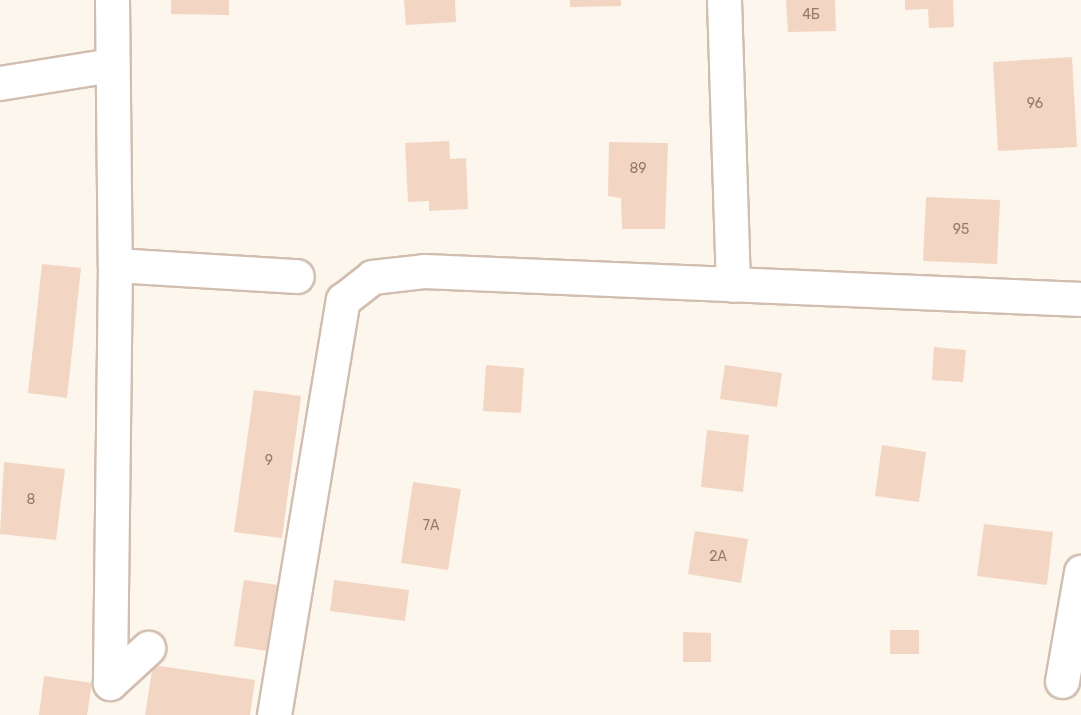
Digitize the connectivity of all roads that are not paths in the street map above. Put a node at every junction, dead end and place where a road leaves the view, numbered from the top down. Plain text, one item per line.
1 (112, 0) edge
2 (724, 0) edge
3 (111, 65) junction
4 (0, 83) edge
5 (115, 265) junction
6 (297, 276) dead end
7 (733, 285) junction
8 (1081, 299) edge
9 (1081, 572) edge
10 (148, 648) dead end
11 (1062, 681) dead end
12 (274, 715) edge

1 - 3 lane
2 - 7 lane
3 - 4 lane
3 - 5 lane
5 - 6 lane
5 - 10 lane
7 - 8 lane
7 - 12 lane
9 - 11 lane

